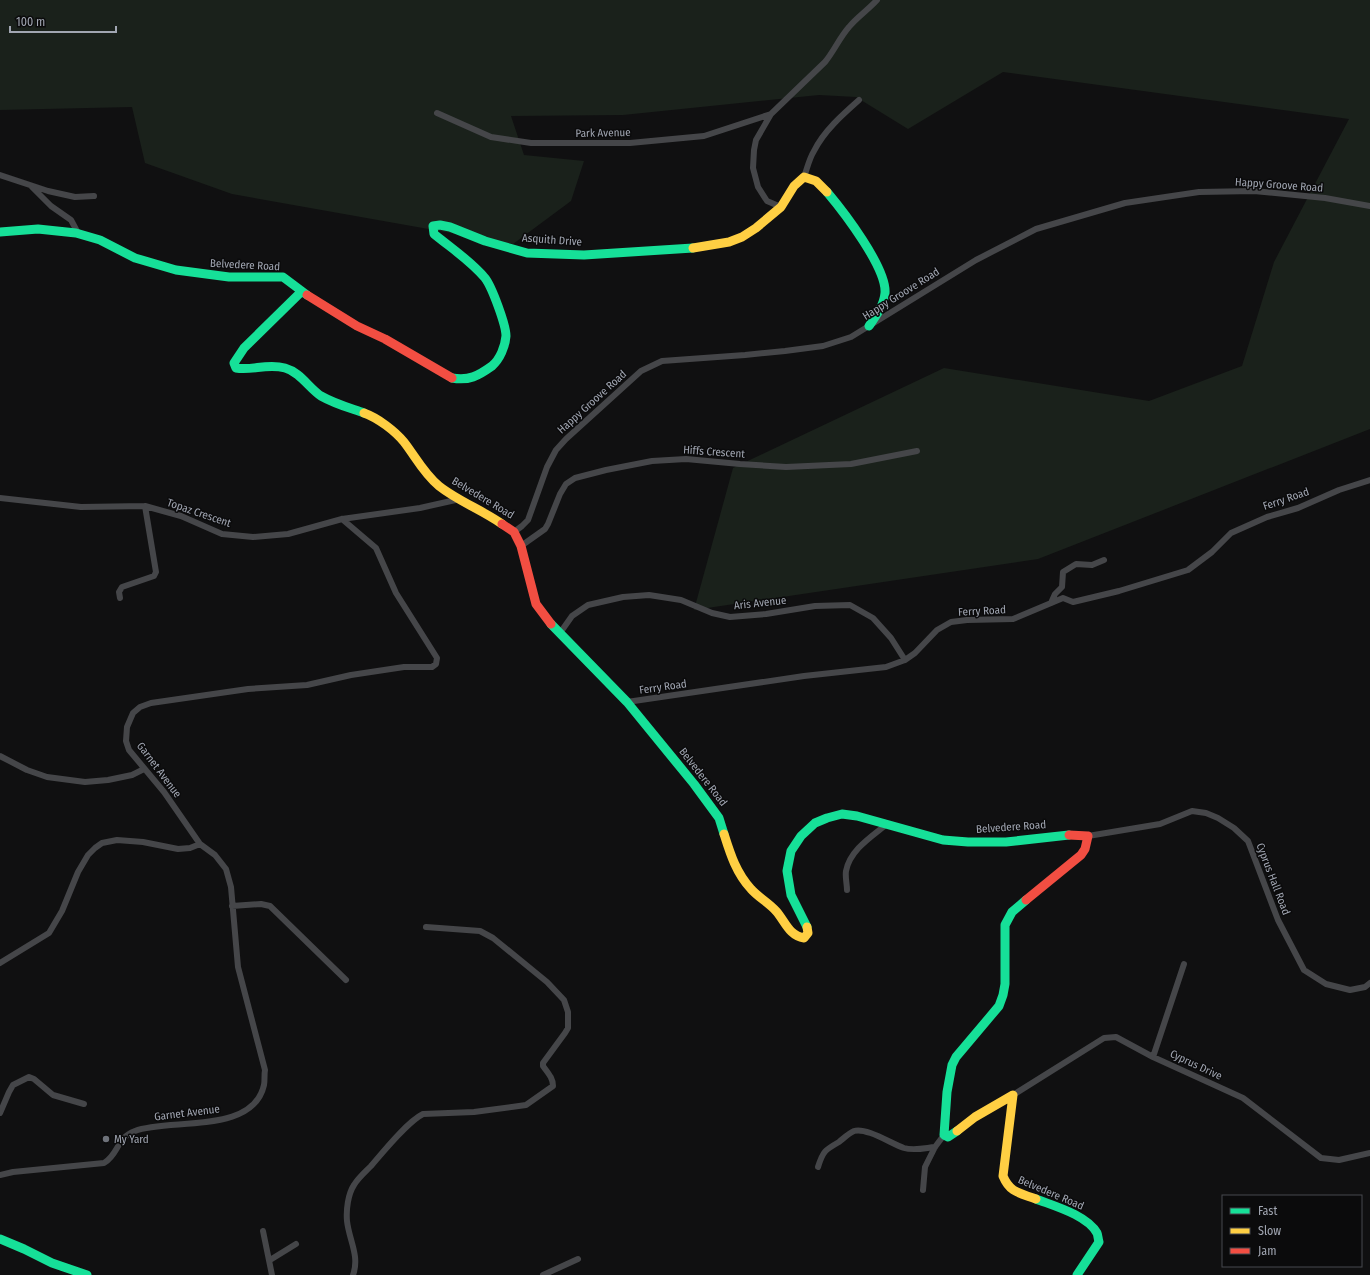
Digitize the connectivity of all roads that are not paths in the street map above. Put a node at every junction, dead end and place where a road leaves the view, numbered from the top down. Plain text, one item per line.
1 (877, 0) edge
2 (859, 100) dead end
3 (437, 113) dead end
4 (771, 114) junction
5 (0, 175) edge
6 (804, 177) junction
7 (28, 184) junction
8 (94, 196) dead end
9 (781, 206) junction
10 (1370, 206) edge
11 (0, 232) edge
12 (78, 233) junction
13 (301, 292) junction
14 (869, 326) junction
15 (917, 451) dead end
16 (1370, 480) edge
17 (0, 498) edge
18 (460, 499) junction
19 (145, 506) junction
20 (342, 519) junction
21 (514, 532) junction
22 (521, 546) junction
23 (1104, 560) dead end
24 (120, 598) dead end
25 (1051, 603) junction
26 (560, 633) junction
27 (905, 660) junction
28 (627, 702) junction
29 (0, 756) edge
30 (144, 769) junction
31 (887, 824) junction
32 (1088, 836) junction
33 (200, 844) junction
34 (847, 890) dead end
35 (232, 906) junction
36 (426, 927) dead end
37 (0, 963) edge
38 (1184, 964) dead end
39 (346, 980) dead end
40 (1370, 983) edge
41 (1153, 1057) junction
42 (1013, 1095) junction
43 (84, 1104) dead end
44 (0, 1113) edge
45 (944, 1135) junction
46 (935, 1146) junction
47 (1370, 1153) edge
48 (818, 1167) dead end
49 (0, 1176) edge
50 (923, 1190) dead end
51 (263, 1231) dead end
52 (0, 1239) edge
53 (296, 1244) dead end
54 (578, 1259) dead end
55 (270, 1260) junction
56 (87, 1275) edge
57 (272, 1275) edge
58 (353, 1275) edge
59 (543, 1275) edge
60 (1077, 1275) edge

1 - 4 street
2 - 6 street
3 - 4 street, Park Avenue
4 - 9 street
5 - 7 street
6 - 9 street, Asquith Drive
6 - 14 street
7 - 8 street
7 - 12 street
9 - 13 street, Asquith Drive
10 - 14 street, Happy Groove Road
11 - 12 street, Belvedere Road
12 - 13 street, Belvedere Road
13 - 18 street, Belvedere Road
14 - 21 street, Happy Groove Road
15 - 22 street, Hiffs Crescent
16 - 25 street, Ferry Road
17 - 19 street, Topaz Crescent
18 - 20 street, Topaz Crescent
18 - 21 street, Belvedere Road
19 - 20 street, Topaz Crescent
19 - 24 street
20 - 30 street, Garnet Avenue
21 - 22 street, Belvedere Road
22 - 26 street, Belvedere Road
23 - 25 street
25 - 27 street, Ferry Road
26 - 27 street, Aris Avenue
26 - 28 street, Belvedere Road
27 - 28 street, Ferry Road
28 - 31 street, Belvedere Road
29 - 30 street
30 - 33 street, Garnet Avenue
31 - 32 street, Belvedere Road
31 - 34 street
32 - 40 street, Cyprus Hall Road
32 - 45 street
33 - 35 street, Garnet Avenue
33 - 37 street
35 - 39 street
35 - 49 street, Garnet Avenue
36 - 58 street
38 - 41 street
41 - 42 street, Cyprus Drive
41 - 47 street, Cyprus Drive
42 - 45 street
42 - 60 street, Belvedere Road
43 - 44 street
45 - 46 street
46 - 48 street
46 - 50 street
51 - 55 street
52 - 56 street
53 - 55 street
54 - 59 street
55 - 57 street

